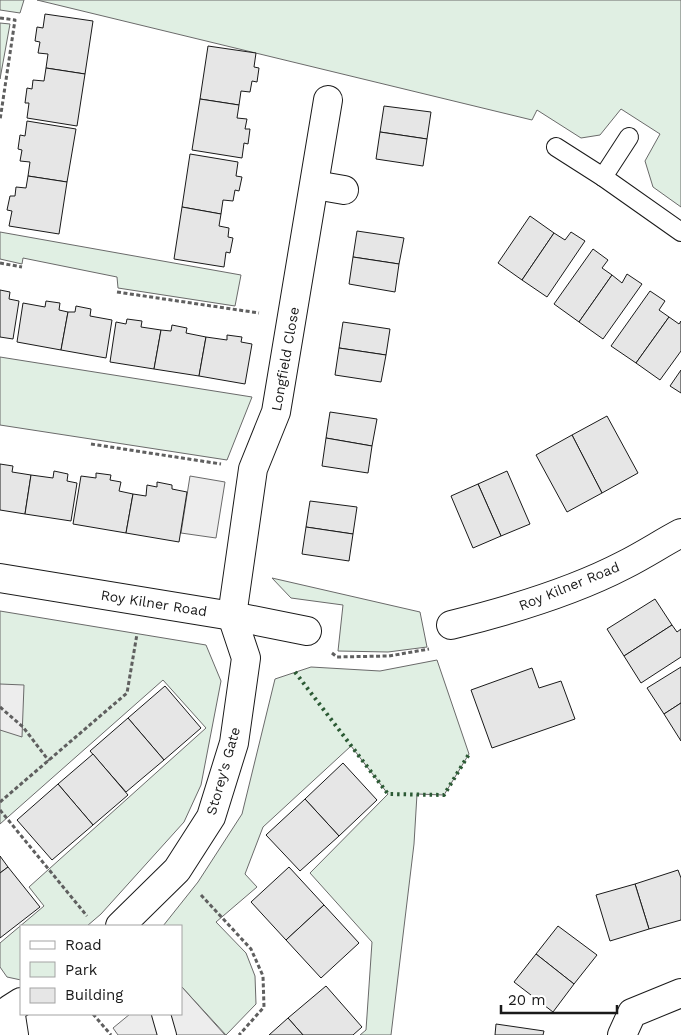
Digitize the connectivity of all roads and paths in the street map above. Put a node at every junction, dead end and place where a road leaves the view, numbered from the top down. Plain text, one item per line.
1 (0, 18) edge
2 (328, 100) dead end
3 (0, 120) edge
4 (629, 137) dead end
5 (556, 147) dead end
6 (603, 178) junction
7 (315, 185) junction
8 (344, 190) dead end
9 (681, 232) edge
10 (0, 263) edge
11 (22, 267) dead end
12 (117, 292) dead end
13 (292, 318) junction
14 (91, 444) dead end
15 (254, 469) junction
16 (681, 533) edge
17 (0, 578) edge
18 (142, 601) junction
19 (232, 616) junction
20 (451, 625) joint
21 (307, 631) joint
22 (0, 707) edge
23 (49, 761) junction
24 (0, 802) edge
25 (0, 810) edge
26 (177, 870) junction
27 (90, 919) dead end
28 (121, 925) edge
29 (681, 993) edge
30 (95, 1015) edge
31 (161, 1015) edge
32 (111, 1035) edge
33 (167, 1035) edge
34 (238, 1035) edge
35 (622, 1035) edge

1 - 3 path
2 - 7 street, Longfield Close
4 - 6 lane
5 - 6 lane
6 - 9 lane
7 - 8 street
7 - 13 street, Longfield Close
10 - 11 path
12 - 13 path
13 - 15 street, Longfield Close
14 - 15 path
15 - 19 street, Longfield Close
16 - 20 street, Roy Kilner Road
17 - 18 street, Roy Kilner Road
18 - 19 street, Roy Kilner Road
18 - 23 path
19 - 21 street, Roy Kilner Road
19 - 26 street, Storey's Gate
20 - 21 path
22 - 23 path
23 - 24 path
25 - 27 path
26 - 28 street, Storey's Gate
26 - 34 path
29 - 35 street
30 - 32 path
31 - 33 lane

